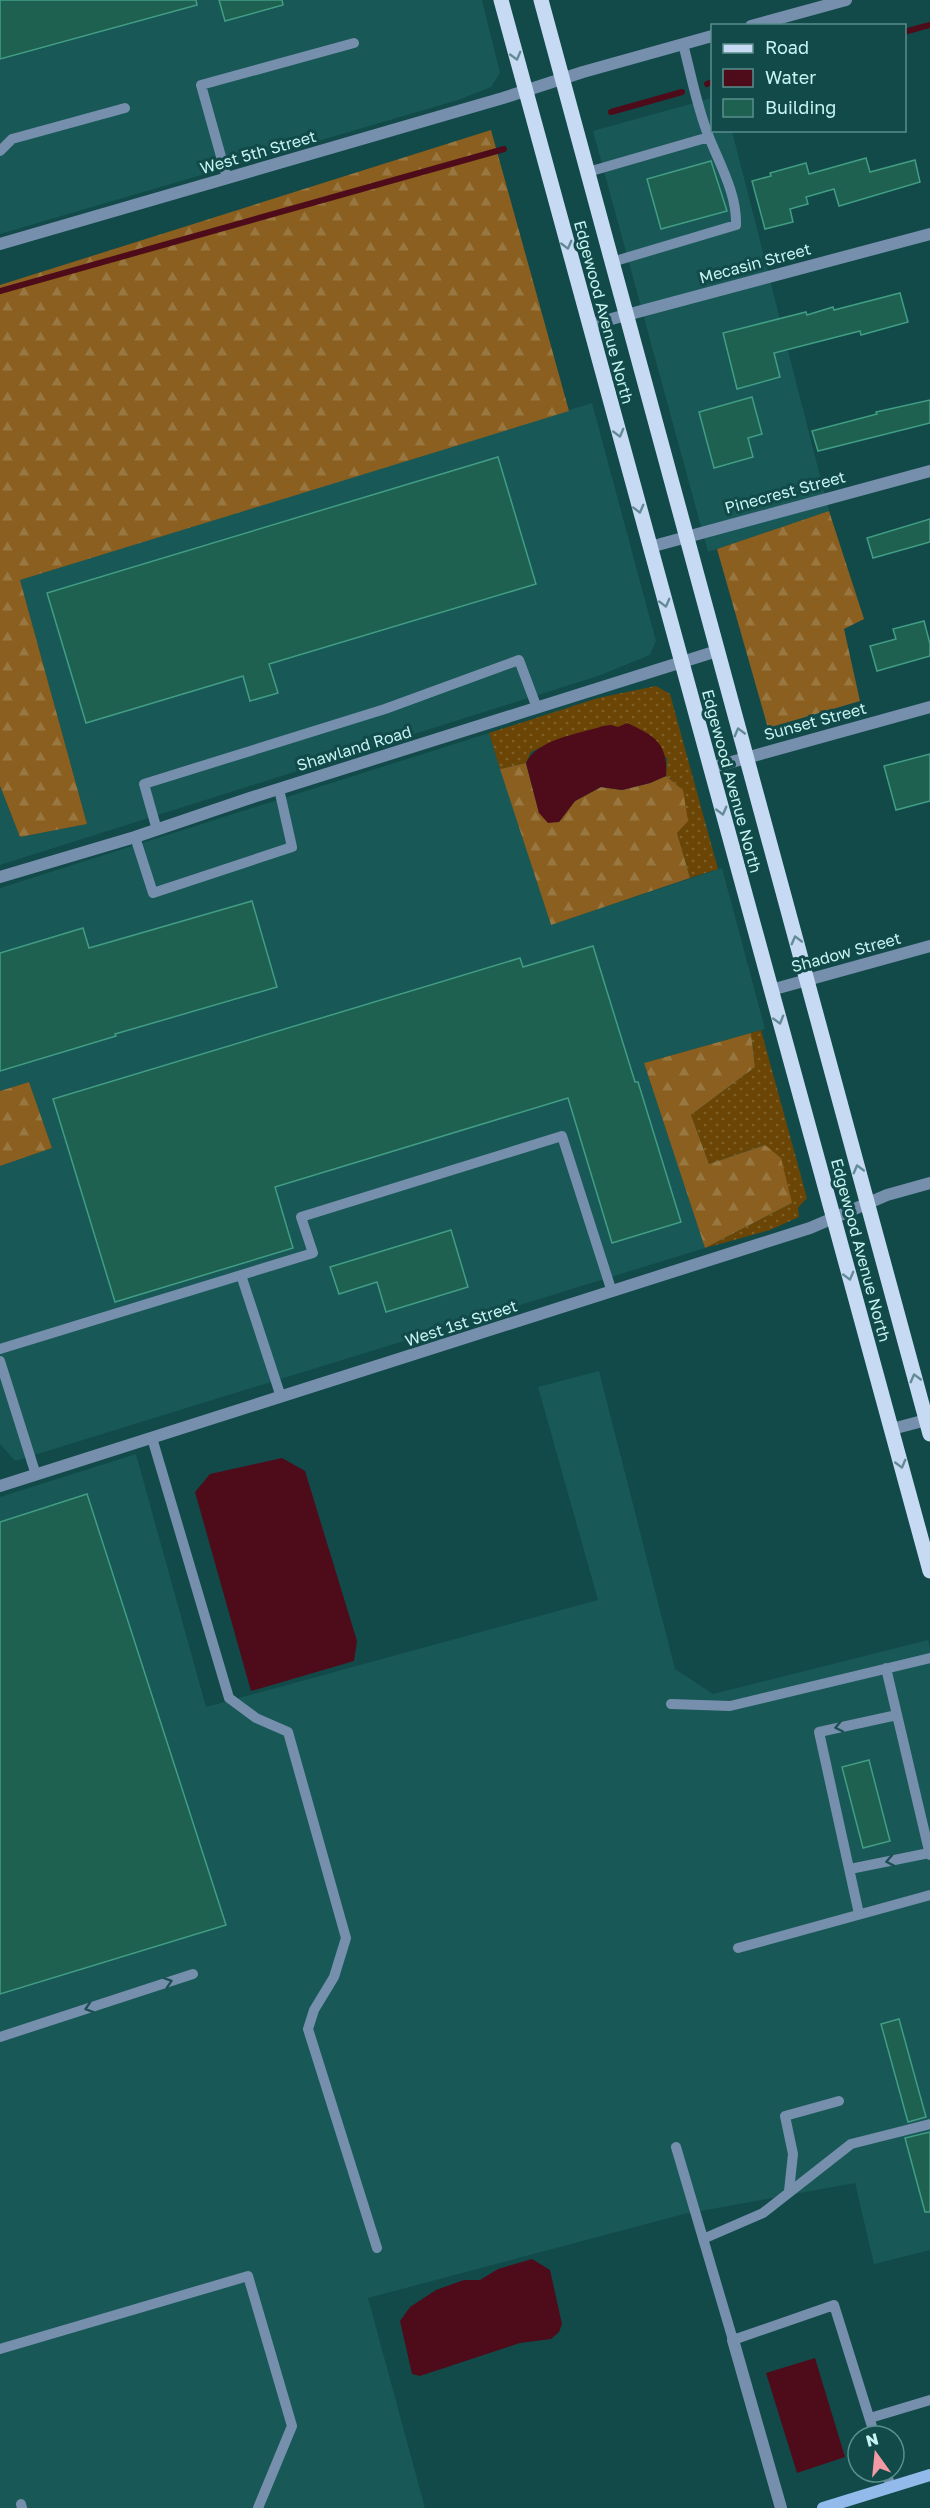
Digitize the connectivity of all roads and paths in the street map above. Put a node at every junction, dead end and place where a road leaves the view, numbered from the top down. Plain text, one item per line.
1 (501, 0) edge
2 (541, 0) edge
3 (846, 0) edge
4 (758, 24) edge
5 (711, 36) edge
6 (354, 43) dead end
7 (683, 44) junction
8 (562, 78) junction
9 (525, 91) junction
10 (125, 108) dead end
11 (709, 137) junction
12 (0, 151) edge
13 (588, 172) junction
14 (227, 178) junction
15 (930, 234) edge
16 (0, 244) edge
17 (612, 262) junction
18 (626, 315) junction
19 (589, 325) junction
20 (930, 471) edge
21 (686, 536) junction
22 (650, 547) junction
23 (717, 651) junction
24 (681, 662) junction
25 (930, 707) edge
26 (537, 708) junction
27 (746, 757) junction
28 (710, 768) junction
29 (279, 789) junction
30 (157, 830) junction
31 (135, 837) junction
32 (0, 877) edge
33 (930, 946) edge
34 (807, 980) junction
35 (771, 990) junction
36 (930, 1184) edge
37 (868, 1205) junction
38 (834, 1220) junction
39 (241, 1275) junction
40 (612, 1292) junction
41 (0, 1349) edge
42 (0, 1361) edge
43 (281, 1397) junction
44 (929, 1425) edge
45 (892, 1430) junction
46 (152, 1438) junction
47 (36, 1475) junction
48 (0, 1486) edge
49 (930, 1571) edge
50 (930, 1658) edge
51 (885, 1668) junction
52 (671, 1704) dead end
53 (897, 1715) junction
54 (930, 1854) edge
55 (850, 1869) junction
56 (930, 1894) edge
57 (860, 1914) junction
58 (738, 1948) dead end
59 (193, 1974) dead end
60 (0, 2037) edge
61 (839, 2101) dead end
62 (930, 2124) edge
63 (676, 2147) dead end
64 (789, 2191) junction
65 (703, 2239) junction
66 (377, 2248) dead end
67 (734, 2340) junction
68 (0, 2349) edge
69 (930, 2400) edge
70 (870, 2418) junction
71 (872, 2424) edge
72 (930, 2475) edge
73 (890, 2484) edge
74 (891, 2487) junction
75 (258, 2508) edge
76 (781, 2508) edge
77 (823, 2508) edge

1 -> 9 main road, Edgewood Avenue North
2 - 8 main road, Edgewood Avenue North
3 - 4 street
5 - 7 street, West 5th Street
6 - 14 lane
7 - 8 street, West 5th Street
7 - 11 lane
8 - 9 street, West 5th Street
8 - 13 main road, Edgewood Avenue North
9 - 14 street, West 5th Street
9 -> 19 main road, Edgewood Avenue North
10 - 12 lane
11 - 13 lane
11 - 17 lane
13 - 17 main road, Edgewood Avenue North
14 - 16 street, West 5th Street
15 - 18 street, Mecasin Street
17 - 18 main road, Edgewood Avenue North
18 - 19 street, Mecasin Street
18 - 21 main road, Edgewood Avenue North
19 -> 22 main road, Edgewood Avenue North
20 - 21 street, Pinecrest Street
21 - 22 street, Pinecrest Street
21 - 23 main road, Edgewood Avenue North
22 -> 24 main road, Edgewood Avenue North
23 - 24 street, Shawland Road
27 -> 23 main road, Edgewood Avenue North
24 - 26 street, Shawland Road
24 - 28 main road, Edgewood Avenue North
25 - 27 street, Sunset Street
26 - 29 street, Shawland Road
26 - 30 lane
27 - 28 street, Sunset Street
34 -> 27 main road, Edgewood Avenue North
28 -> 35 main road, Edgewood Avenue North
29 - 30 street, Shawland Road
29 - 31 lane
30 - 31 street, Shawland Road
31 - 32 street, Shawland Road
33 - 34 street, Shadow Street
34 - 35 street, Shadow Street
37 -> 34 main road, Edgewood Avenue North
35 -> 38 main road, Edgewood Avenue North
36 - 37 street, West 1st Street
37 - 38 street, West 1st Street
44 -> 37 main road, Edgewood Avenue North
38 - 40 street, West 1st Street
38 -> 45 main road, Edgewood Avenue North
39 - 40 lane
39 - 41 lane
39 - 43 lane
40 - 43 street, West 1st Street
42 - 47 lane
43 - 46 street, West 1st Street
44 - 45 street
45 -> 49 main road, Edgewood Avenue North
46 - 47 street, West 1st Street
46 - 66 lane
47 - 48 street, West 1st Street
50 - 51 lane
51 - 52 lane
51 - 53 lane
53 - 54 lane
53 -> 55 lane
54 -> 55 lane
55 - 57 lane
56 - 57 lane
57 - 58 lane
59 - 60 lane
61 - 64 lane
62 - 64 lane
63 - 65 lane
64 - 65 lane
65 - 67 lane
67 - 70 lane
67 - 76 street
68 - 75 lane
69 - 70 lane
70 - 71 lane
72 - 74 main road
73 - 74 lane
74 - 77 main road

